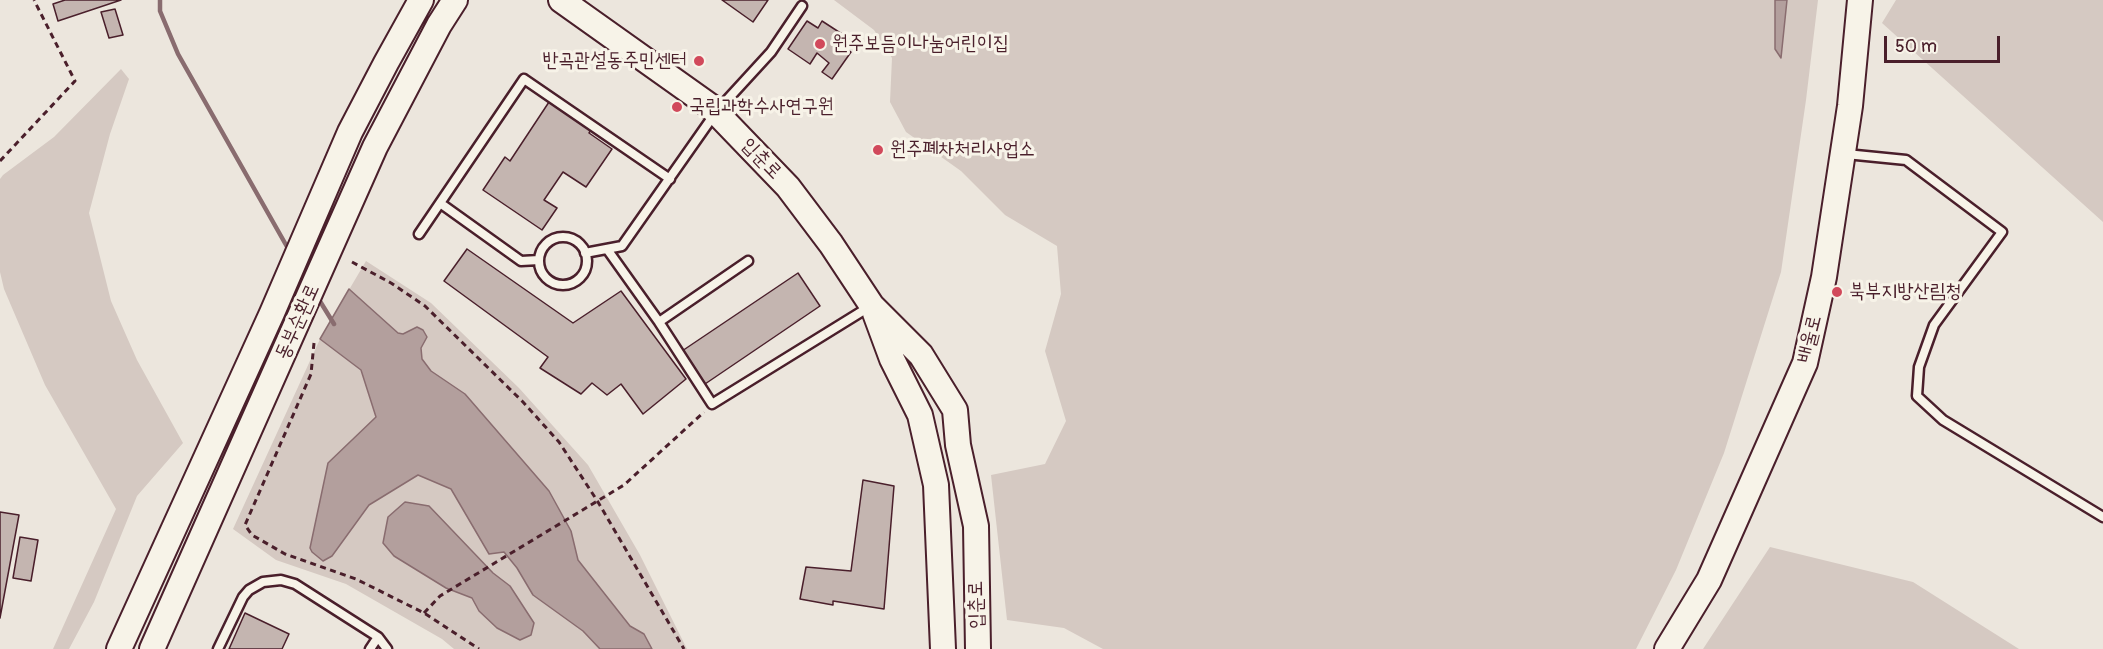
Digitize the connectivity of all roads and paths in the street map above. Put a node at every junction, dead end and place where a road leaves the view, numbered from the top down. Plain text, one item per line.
1 (34, 0) edge
2 (421, 0) edge
3 (455, 0) edge
4 (561, 0) edge
5 (1860, 0) edge
6 (802, 6) dead end
7 (716, 112) junction
8 (1843, 154) junction
9 (0, 161) edge
10 (670, 179) junction
11 (440, 203) junction
12 (419, 234) dead end
13 (608, 249) junction
14 (585, 253) junction
15 (539, 260) junction
16 (748, 261) dead end
17 (352, 262) dead end
18 (872, 306) junction
19 (659, 322) junction
20 (314, 344) dead end
21 (712, 404) junction
22 (598, 502) junction
23 (2103, 517) edge
24 (424, 613) junction
25 (378, 637) junction
26 (119, 649) edge
27 (152, 649) edge
28 (218, 649) edge
29 (370, 649) edge
30 (387, 649) edge
31 (479, 649) edge
32 (684, 649) edge
33 (943, 649) edge
34 (978, 649) edge
35 (1667, 649) edge

1 - 9 path
2 - 26 street, 동부순환로
3 - 27 street, 동부순환로
4 - 7 street, 입춘로
5 - 8 street, 배울로
6 - 7 lane
7 - 10 lane
7 - 18 street, 입춘로
8 - 23 lane
8 - 35 street, 배울로
10 - 11 lane
10 - 13 lane
11 - 12 lane
11 - 15 lane
13 - 14 lane
13 - 19 lane
14 - 15 lane
14 - 15 lane
16 - 19 lane
17 - 22 path
18 - 21 lane
18 - 33 street, 입춘로
18 - 34 street, 입춘로
19 - 21 lane
20 - 24 path
21 - 22 path
22 - 24 path
22 - 32 path
24 - 31 path
25 - 28 lane
25 - 29 lane
25 - 30 lane

